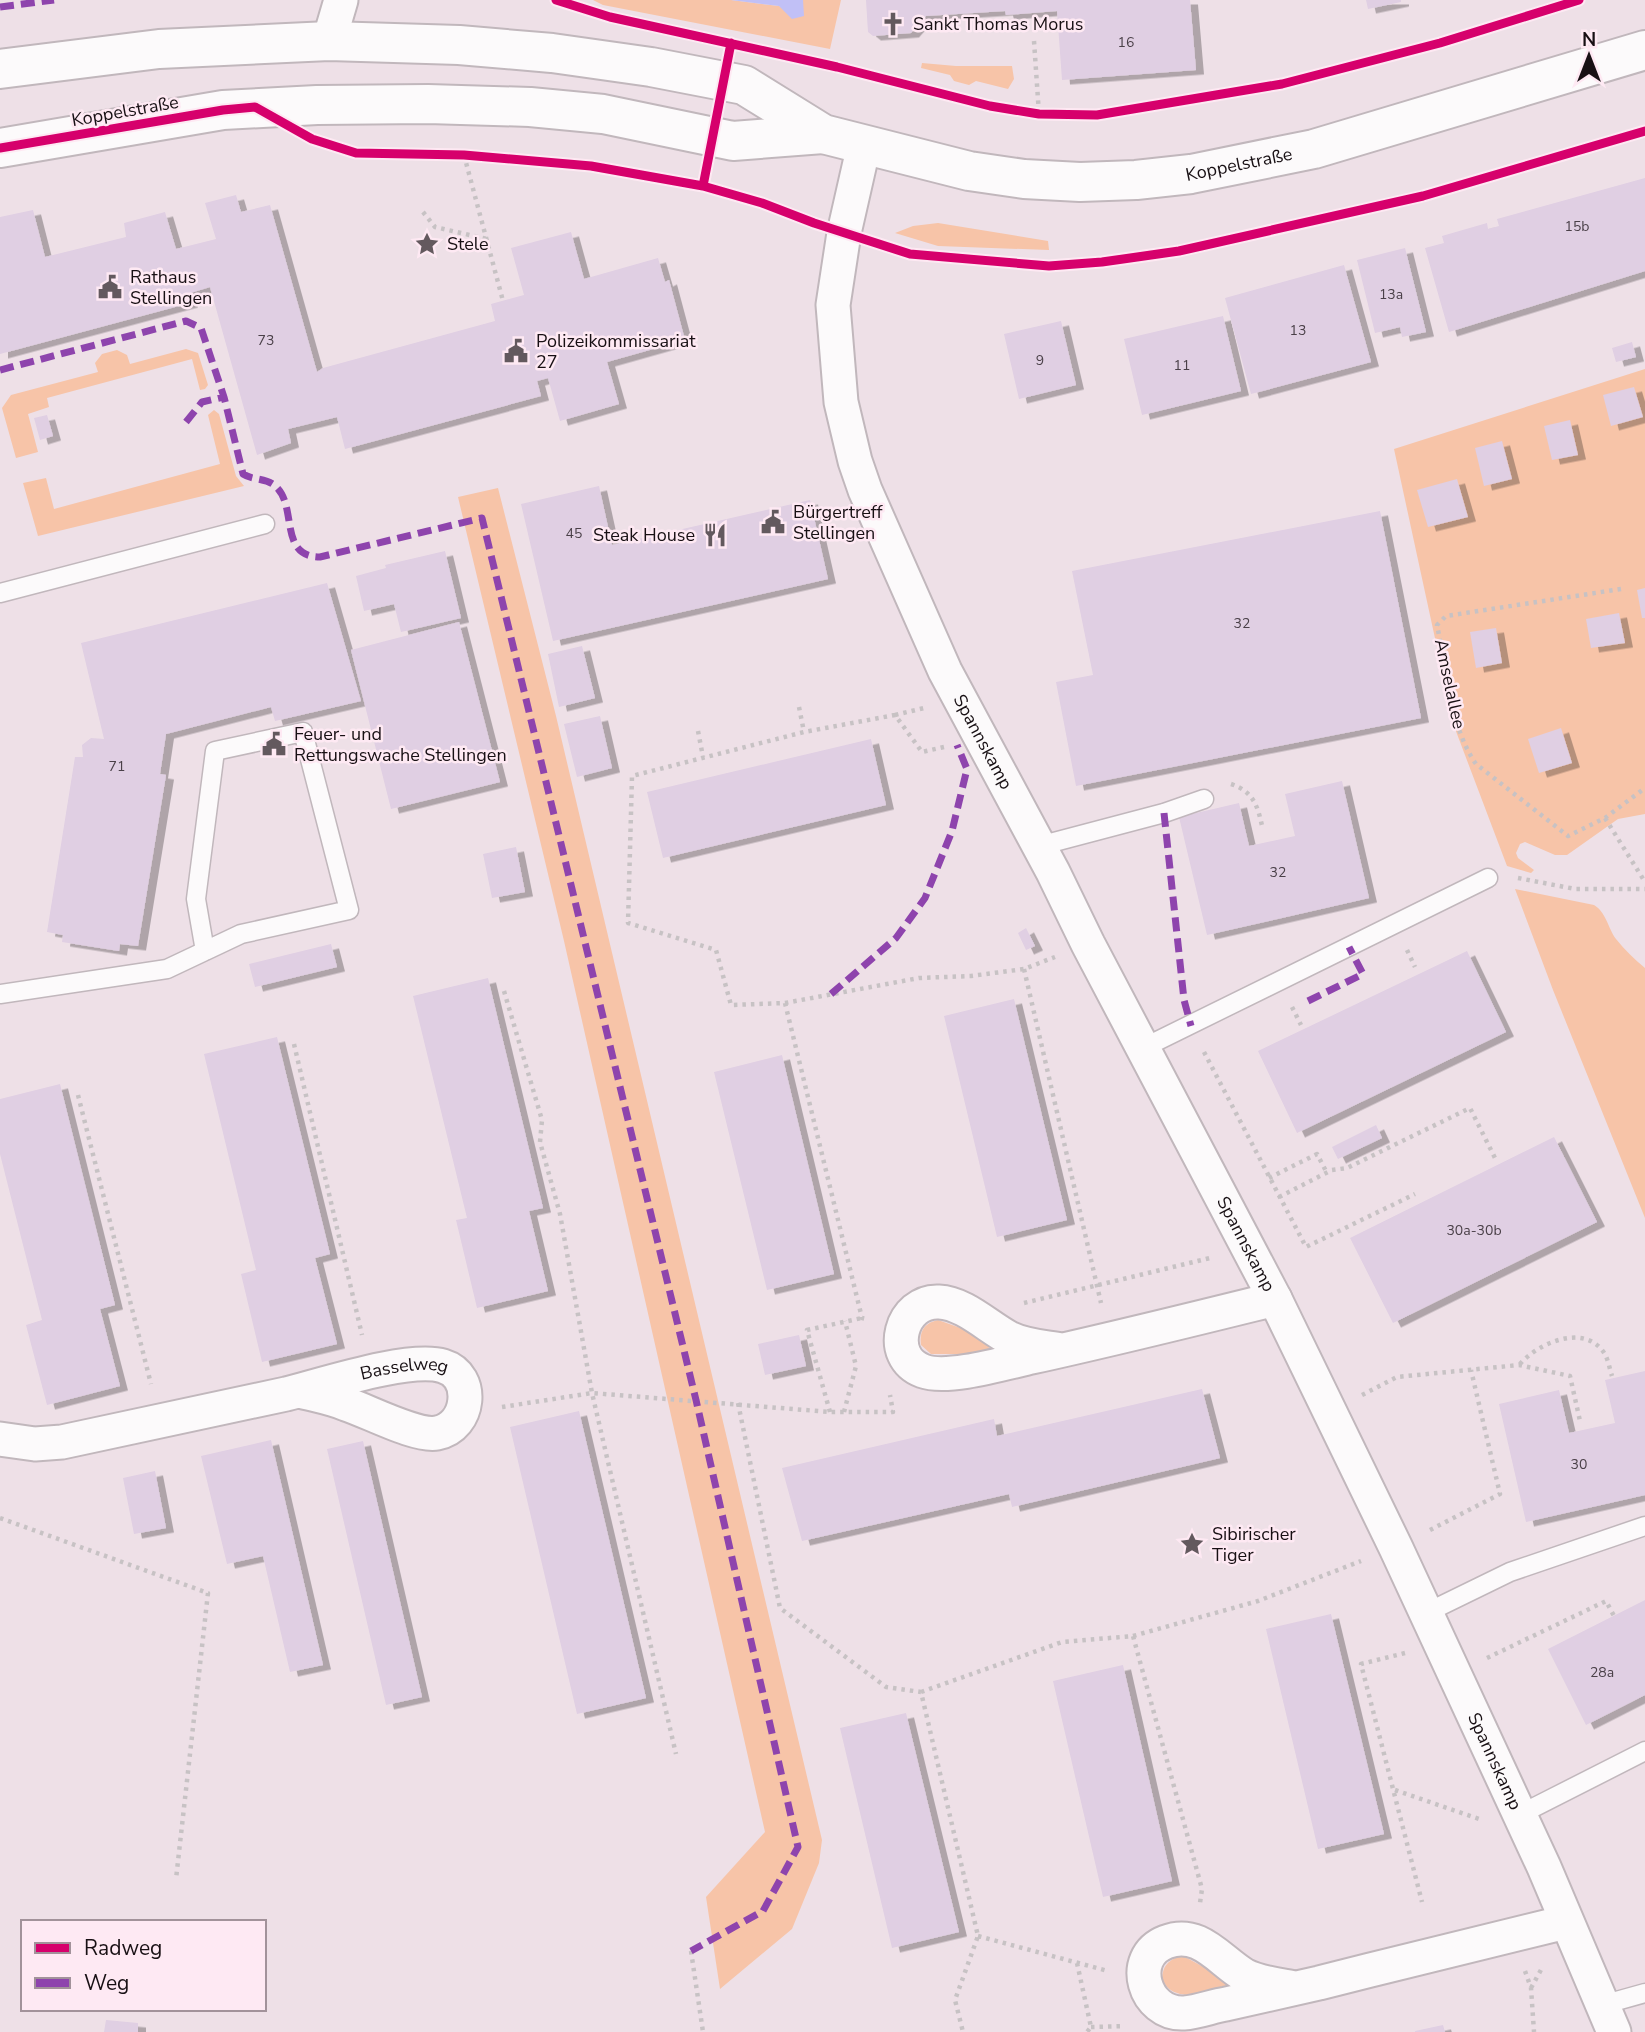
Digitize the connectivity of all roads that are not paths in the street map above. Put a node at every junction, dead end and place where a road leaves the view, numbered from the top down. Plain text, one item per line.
1 (341, 0) edge
2 (329, 41) junction
3 (1645, 50) edge
4 (0, 69) edge
5 (823, 134) junction
6 (864, 145) junction
7 (0, 148) edge
8 (265, 524) dead end
9 (0, 593) edge
10 (1204, 799) dead end
11 (1039, 846) junction
12 (1488, 878) road end
13 (205, 951) junction
14 (0, 994) edge
15 (1143, 1048) junction
16 (1275, 1299) junction
17 (1061, 1350) junction
18 (300, 1391) junction
19 (0, 1438) edge
20 (1645, 1526) edge
21 (1426, 1613) junction
22 (1645, 1751) edge
23 (1520, 1815) junction
24 (1566, 1922) junction
25 (1295, 1989) junction
26 (1645, 1993) edge
27 (1608, 2019) edge

1 - 2 street
2 - 4 main road, Koppelstraße
2 - 5 main road, Koppelstraße
3 - 6 main road, Koppelstraße
5 - 6 main road, Koppelstraße
5 - 7 main road, Koppelstraße
6 - 11 street, Spannskamp
8 - 9 lane
10 - 11 lane
11 - 15 street, Spannskamp
12 - 15 lane
13 - 13 lane
13 - 14 lane
15 - 16 street, Spannskamp
16 - 17 street, Spannskamp
16 - 21 street, Spannskamp
17 - 17 street, Spannskamp
18 - 18 street, Basselweg
18 - 19 street, Basselweg
20 - 21 lane
21 - 23 street, Spannskamp
22 - 23 lane
23 - 24 street, Spannskamp
24 - 25 street
24 - 27 street, Spannskamp
25 - 25 street
26 - 27 lane

